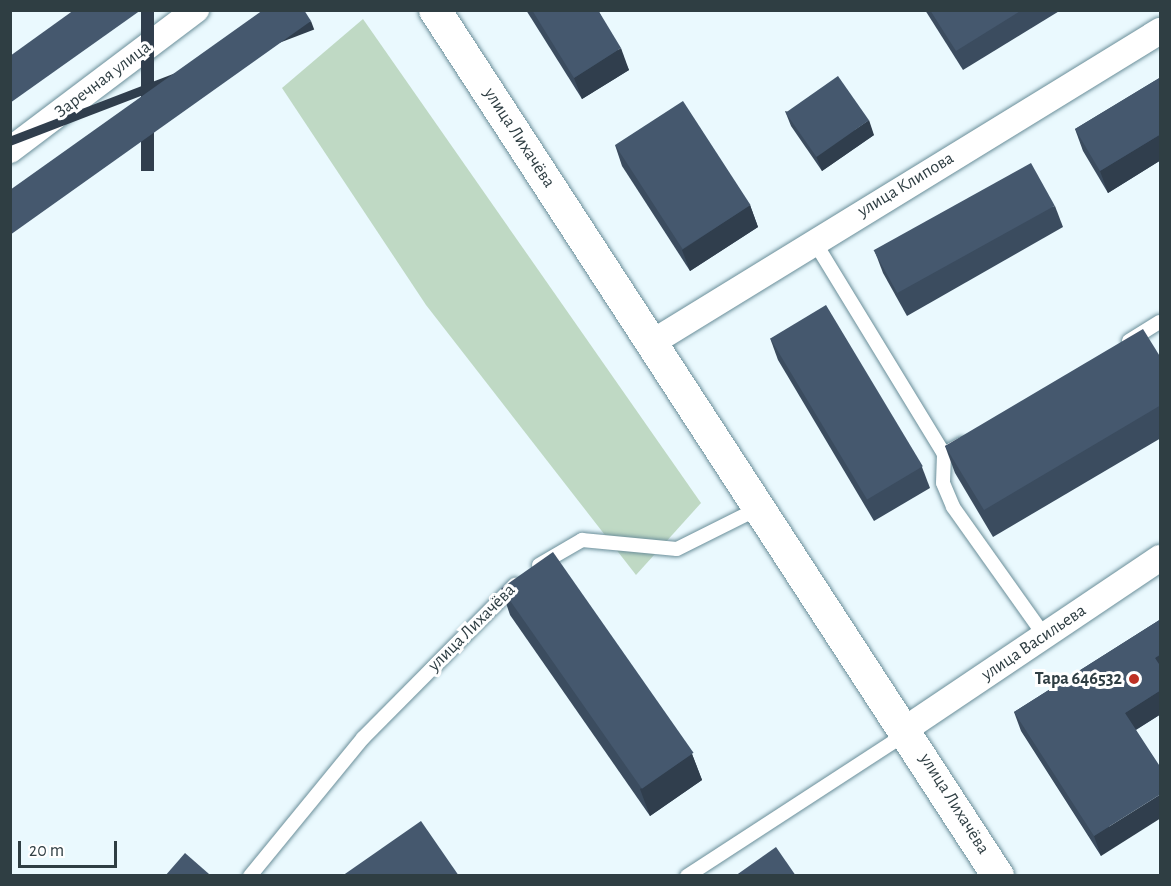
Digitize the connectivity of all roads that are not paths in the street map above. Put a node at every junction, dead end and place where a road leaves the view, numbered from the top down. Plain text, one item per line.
1 (196, 10) edge
2 (435, 10) edge
3 (1161, 31) edge
4 (10, 150) edge
5 (814, 241) junction
6 (1161, 322) edge
7 (653, 342) junction
8 (1111, 352) edge
9 (974, 436) edge
10 (944, 454) junction
11 (761, 507) junction
12 (1161, 558) edge
13 (1044, 635) junction
14 (908, 730) junction
15 (250, 876) edge
16 (687, 876) edge
17 (998, 876) edge

1 - 4 street, Заречная улица
2 - 7 street, улица Лихачёва
3 - 5 street, улица Клипова
5 - 7 street, улица Клипова
5 - 10 lane
6 - 8 lane
7 - 11 street, улица Лихачёва
9 - 10 lane
10 - 13 lane
11 - 14 street, улица Лихачёва
11 - 15 lane, улица Лихачёва
12 - 13 street, улица Васильева
13 - 14 street, улица Васильева
14 - 16 lane
14 - 17 street, улица Лихачёва

